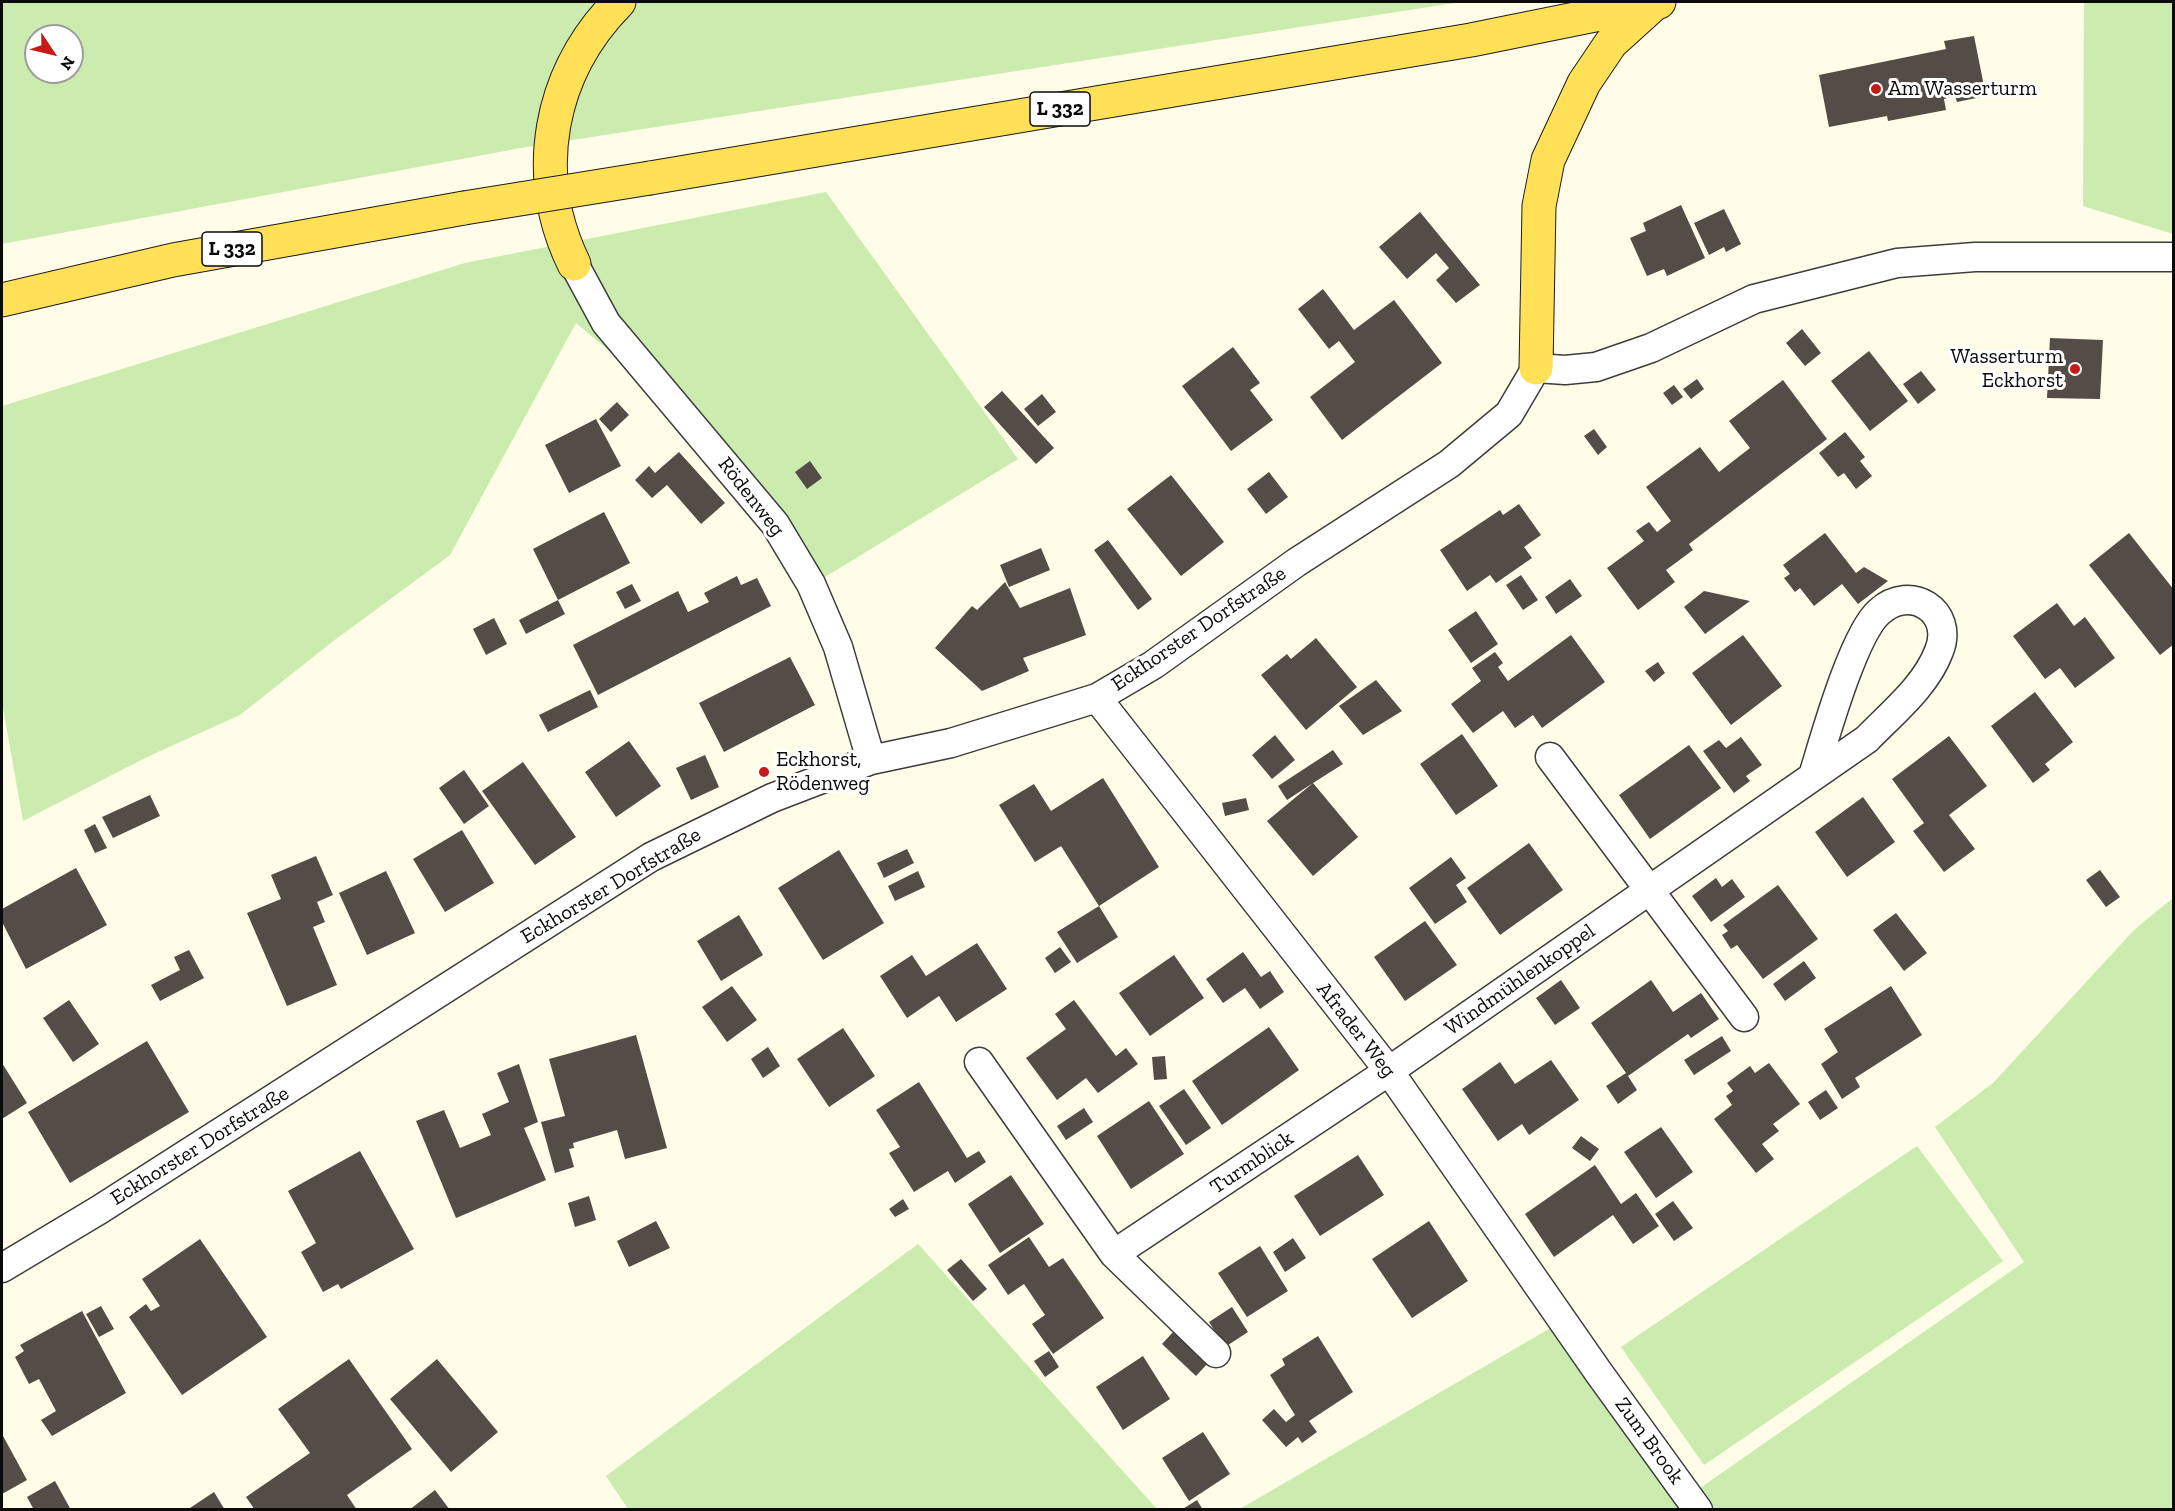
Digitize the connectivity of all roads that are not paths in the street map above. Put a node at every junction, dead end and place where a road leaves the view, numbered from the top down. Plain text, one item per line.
1 (619, 2) edge
2 (1657, 2) edge
3 (2174, 257) edge
4 (574, 264) joint
5 (2, 300) edge
6 (1536, 368) junction
7 (1097, 699) junction
8 (1550, 757) dead end
9 (871, 760) junction
10 (1813, 776) junction
11 (1650, 888) junction
12 (1744, 1017) dead end
13 (980, 1062) dead end
14 (1389, 1071) junction
15 (1114, 1254) junction
16 (2, 1268) edge
17 (1216, 1353) dead end
18 (1599, 1373) joint
19 (1698, 1509) edge

1 - 4 main road
2 - 5 main road, L 332, bridge
2 - 6 main road
3 - 6 street
4 - 9 street, Rödenweg
6 - 7 street, Eckhorster Dorfstraße
7 - 9 street, Eckhorster Dorfstraße
7 - 14 street, Afrader Weg
8 - 11 street
9 - 16 street, Eckhorster Dorfstraße
10 - 10 street, Windmühlenkoppel
10 - 11 street, Windmühlenkoppel
11 - 12 street
11 - 14 street, Windmühlenkoppel
13 - 15 street
14 - 15 street, Turmblick
14 - 18 street, Afrader Weg
15 - 17 street
18 - 19 street, Zum Brook

